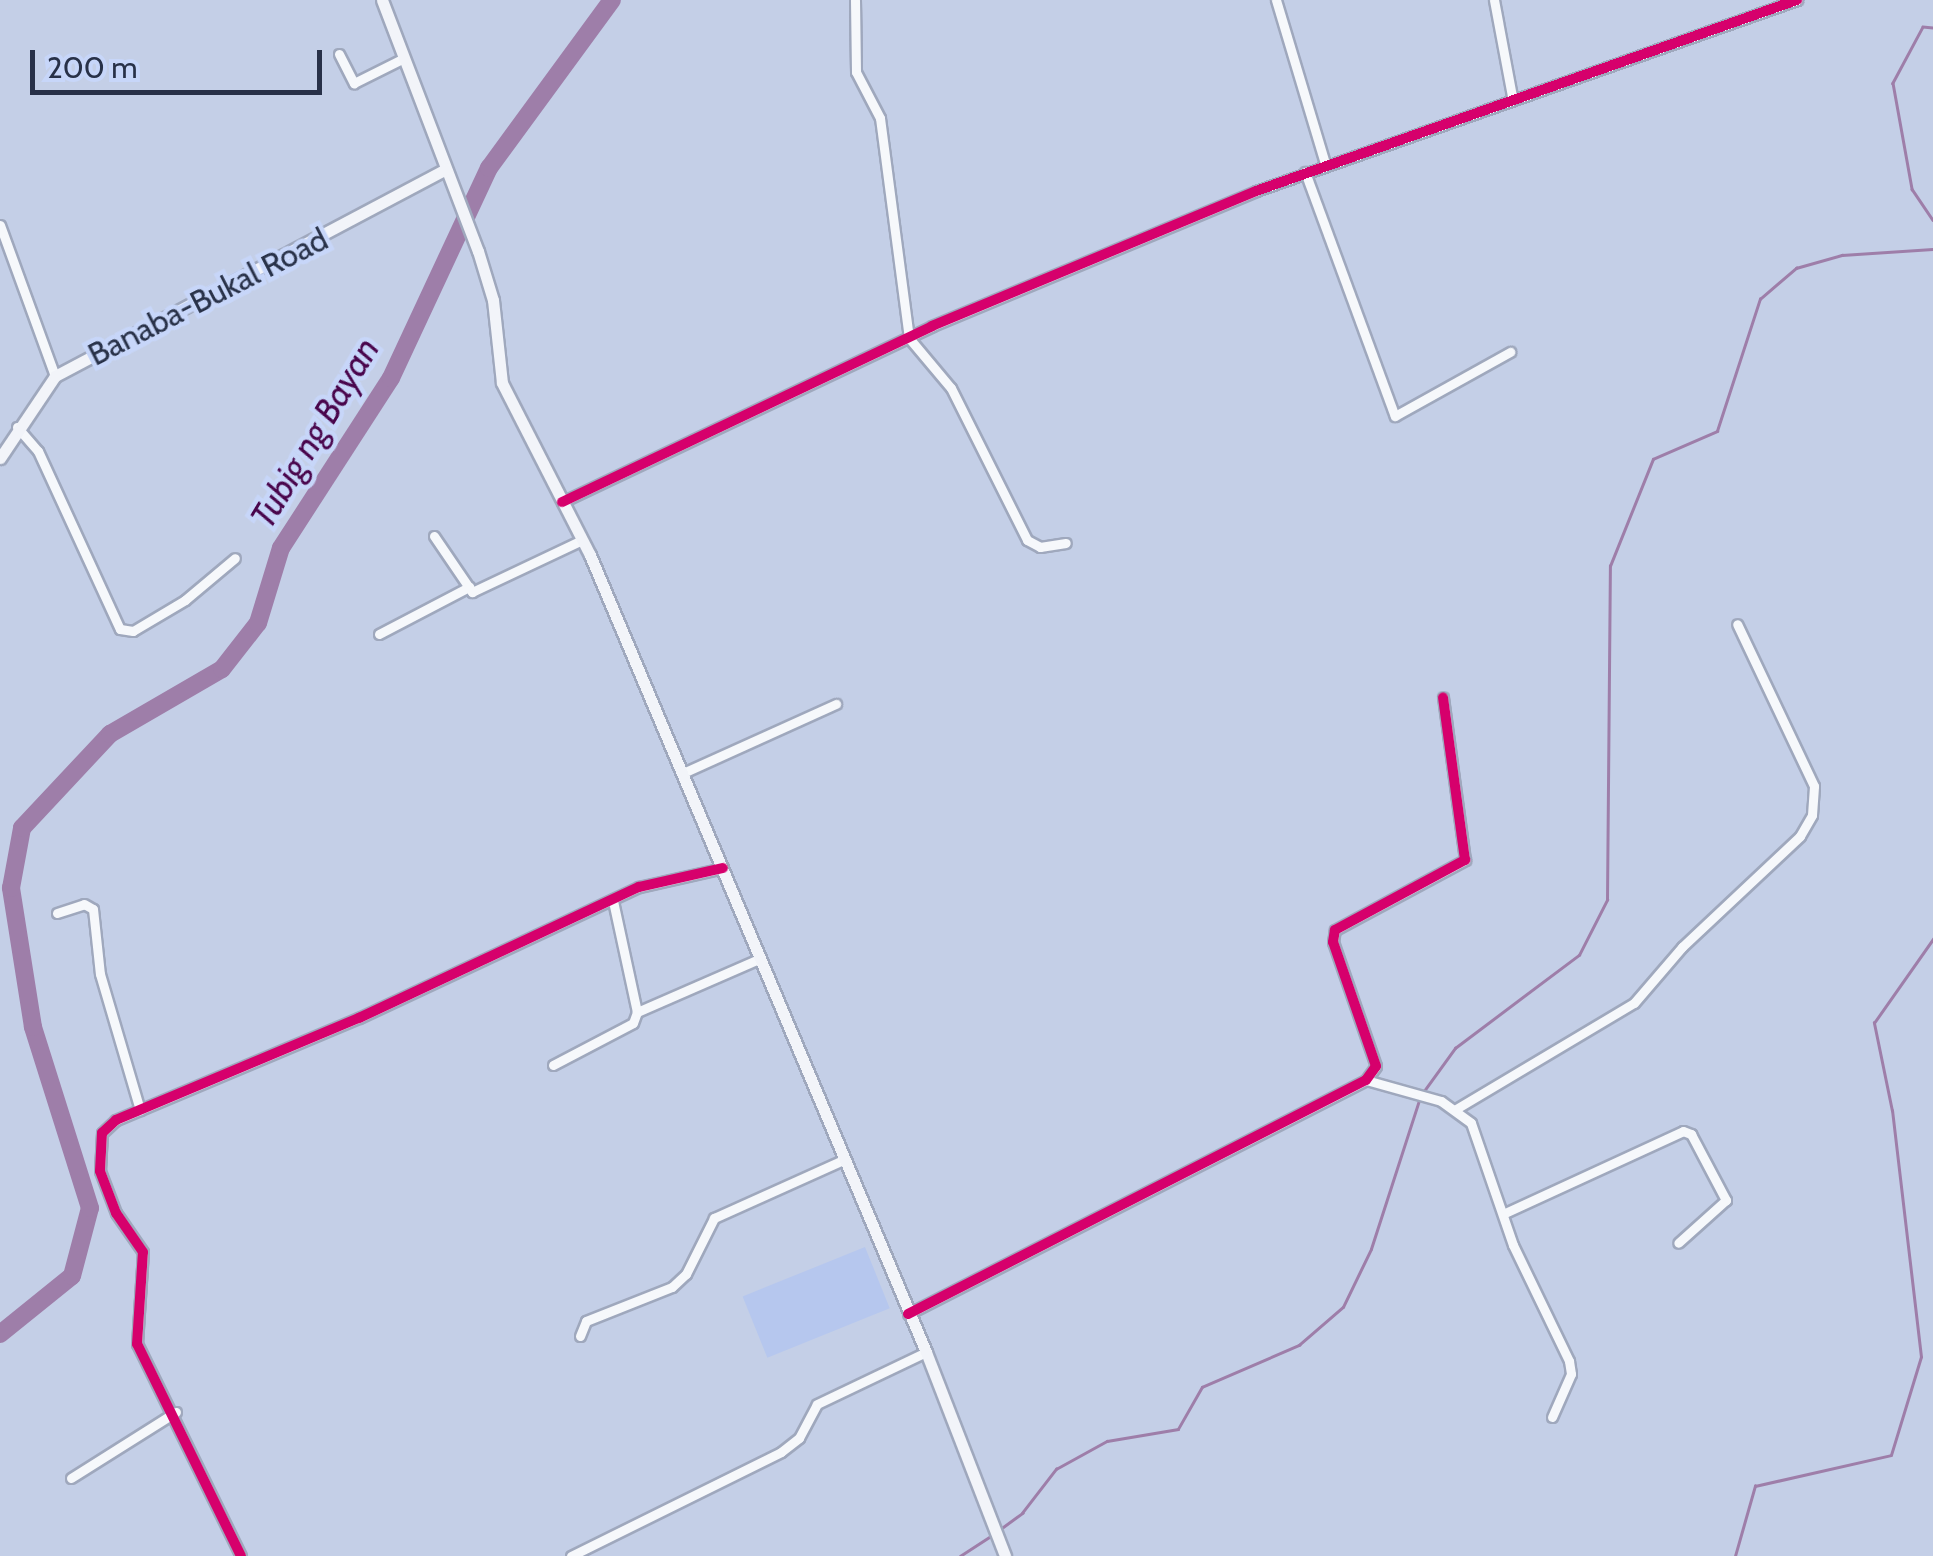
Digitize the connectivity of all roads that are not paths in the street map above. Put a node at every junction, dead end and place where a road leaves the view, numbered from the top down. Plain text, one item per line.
1 (382, 0) edge
2 (854, 0) edge
3 (1276, 0) edge
4 (1494, 0) edge
5 (1797, 0) edge
6 (339, 54) dead end
7 (404, 58) junction
8 (1512, 96) junction
9 (1324, 163) junction
10 (446, 169) junction
11 (1305, 172) junction
12 (0, 225) edge
13 (908, 338) junction
14 (1510, 352) dead end
15 (55, 376) junction
16 (17, 427) junction
17 (0, 458) edge
18 (562, 502) junction
19 (434, 536) dead end
20 (582, 540) junction
21 (1066, 544) dead end
22 (234, 558) dead end
23 (469, 587) junction
24 (1737, 624) dead end
25 (379, 634) dead end
26 (1443, 697) dead end
27 (836, 704) dead end
28 (683, 774) junction
29 (723, 868) junction
30 (613, 901) junction
31 (57, 913) dead end
32 (759, 959) junction
33 (636, 1012) junction
34 (553, 1065) dead end
35 (1366, 1080) junction
36 (1456, 1109) junction
37 (140, 1110) junction
38 (843, 1160) junction
39 (1505, 1213) junction
40 (1678, 1243) dead end
41 (908, 1314) junction
42 (580, 1336) dead end
43 (926, 1352) junction
44 (176, 1412) junction
45 (1552, 1416) dead end
46 (71, 1478) dead end
47 (242, 1556) edge
48 (571, 1556) edge
49 (1005, 1556) edge

1 - 7 main road
2 - 13 street
3 - 9 street
4 - 8 street
5 - 8 street
6 - 7 street
7 - 10 main road
8 - 9 street
9 - 11 street
10 - 15 main road, Banaba-Bukal Road
10 - 18 main road
11 - 13 street
11 - 14 street
12 - 15 street
13 - 18 street
13 - 21 street
15 - 16 main road, Banaba-Bukal Road
16 - 17 main road, Banaba-Bukal Road
16 - 22 street
18 - 20 main road
19 - 23 street
20 - 23 street
20 - 28 main road
23 - 25 street
24 - 36 street
26 - 35 street
27 - 28 street
28 - 29 main road
29 - 30 street
29 - 32 main road
30 - 33 street
30 - 37 street
31 - 37 street
32 - 33 street
32 - 38 main road
33 - 34 street
35 - 36 street
35 - 41 street
36 - 39 street
37 - 44 street
38 - 41 main road
38 - 42 street
39 - 40 street
39 - 45 street
41 - 43 main road
43 - 48 street
43 - 49 main road
44 - 46 street
44 - 47 street

